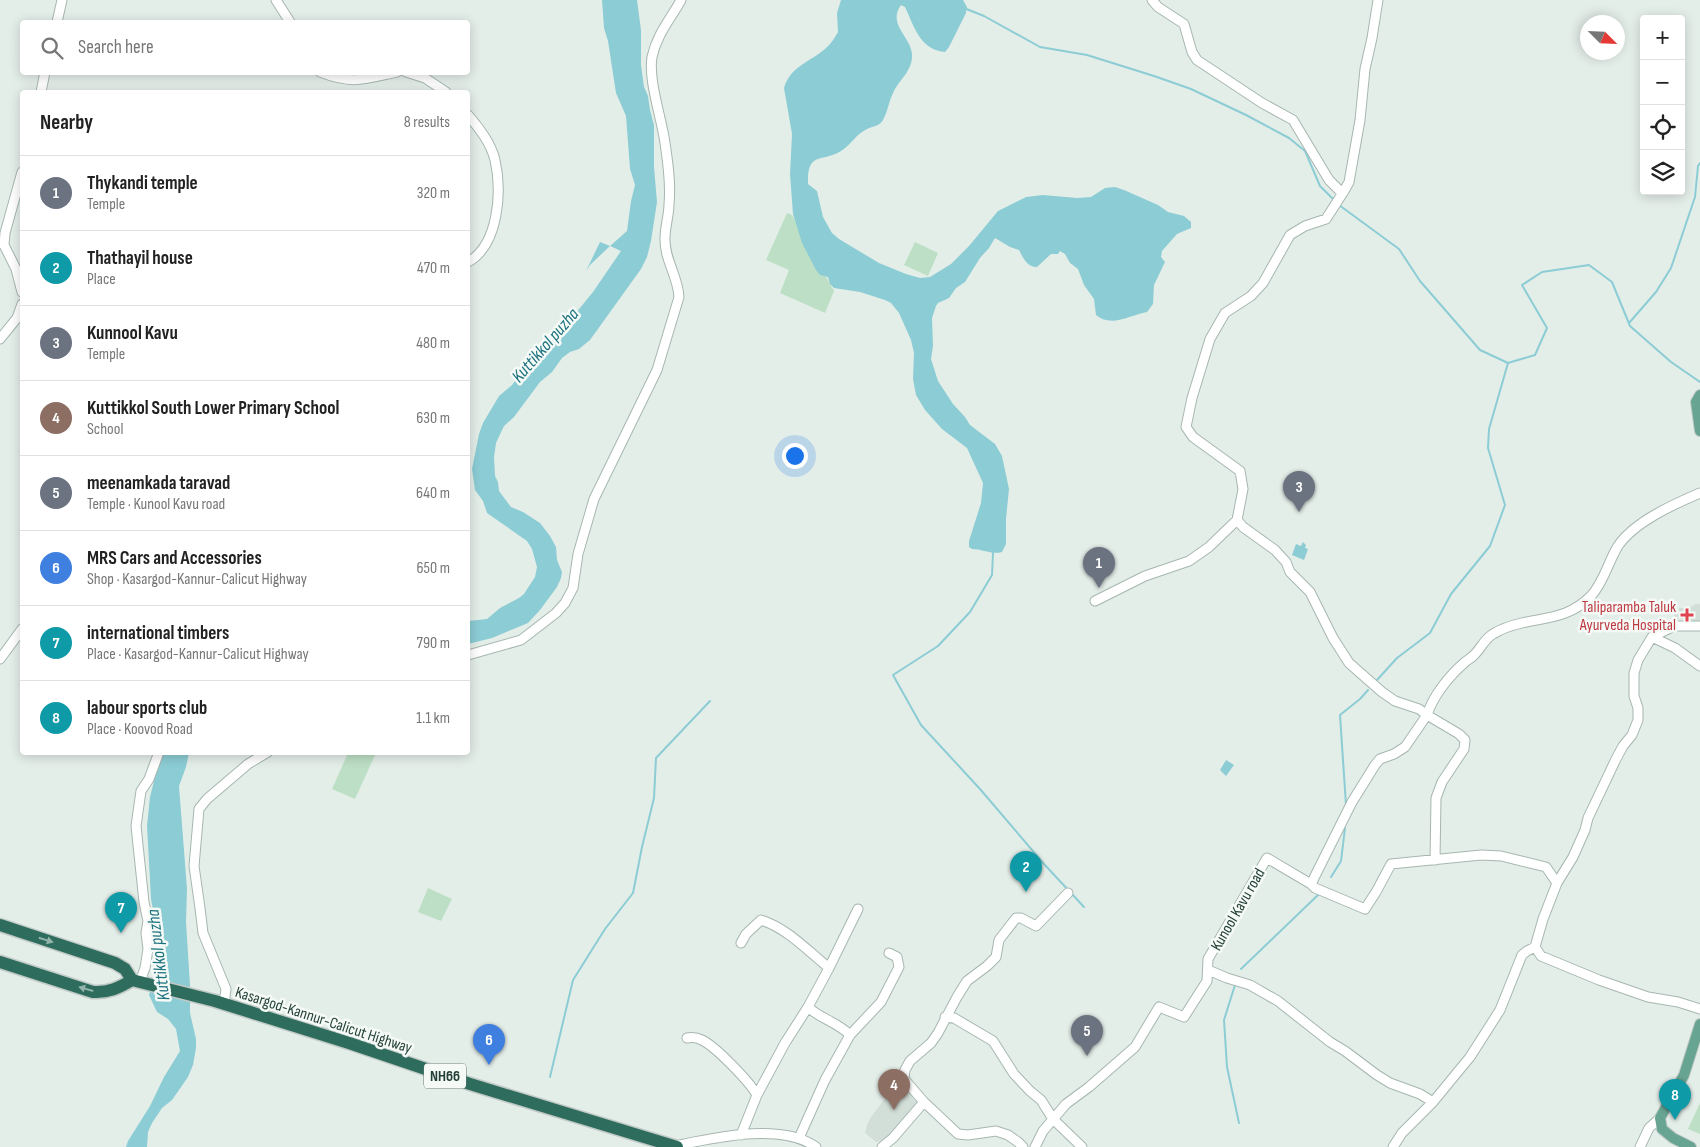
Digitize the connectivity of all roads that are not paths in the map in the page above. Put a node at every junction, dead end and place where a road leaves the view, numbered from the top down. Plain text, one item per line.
1 (62, 0) edge
2 (276, 0) edge
3 (681, 0) edge
4 (1152, 0) edge
5 (1378, 0) edge
6 (57, 20) edge
7 (289, 20) edge
8 (44, 75) edge
9 (329, 75) edge
10 (385, 75) edge
11 (416, 75) edge
12 (41, 90) edge
13 (443, 90) edge
14 (470, 117) edge
15 (20, 179) edge
16 (1342, 193) junction
17 (2, 244) edge
18 (470, 261) edge
19 (20, 284) edge
20 (20, 318) edge
21 (0, 339) edge
22 (1700, 394) edge
23 (1700, 431) edge
24 (1700, 493) edge
25 (1237, 520) junction
26 (1095, 601) dead end
27 (1700, 626) edge
28 (20, 632) edge
29 (1652, 638) junction
30 (470, 654) edge
31 (0, 659) edge
32 (1700, 666) edge
33 (1426, 715) junction
34 (158, 755) edge
35 (263, 755) edge
36 (1435, 860) junction
37 (1557, 883) junction
38 (1312, 884) junction
39 (1068, 893) dead end
40 (858, 909) dead end
41 (0, 925) edge
42 (741, 943) dead end
43 (1535, 947) junction
44 (889, 953) dead end
45 (0, 962) edge
46 (829, 968) junction
47 (1208, 970) junction
48 (139, 981) junction
49 (220, 1002) junction
50 (808, 1007) junction
51 (1700, 1009) edge
52 (945, 1017) junction
53 (1700, 1024) edge
54 (850, 1035) junction
55 (686, 1038) dead end
56 (757, 1095) junction
57 (924, 1102) junction
58 (1433, 1102) junction
59 (1660, 1118) junction
60 (1053, 1119) junction
61 (741, 1136) junction
62 (799, 1138) junction
63 (675, 1147) edge
64 (816, 1147) edge
65 (882, 1147) edge
66 (1023, 1147) edge
67 (1035, 1147) edge
68 (1082, 1147) edge
69 (1393, 1147) edge
70 (1640, 1147) edge
71 (1691, 1147) edge

1 - 6 street
2 - 7 street
3 - 30 street
4 - 16 street
5 - 16 street
8 - 12 street
9 - 10 street
11 - 13 street
14 - 18 street
15 - 17 street
16 - 25 street
17 - 19 street
20 - 21 street
22 - 23 main road
24 - 33 street
25 - 26 street
25 - 33 street
27 - 29 street
28 - 31 street
29 - 32 street
29 - 37 street
33 - 36 street
33 - 38 street
34 - 48 street
35 - 49 street
36 - 37 street, Kunool Kavu road
36 - 38 street, Kunool Kavu road
37 - 43 street
38 - 47 street, Kunool Kavu road
39 - 52 street
40 - 46 street
41 -> 48 highway, Kasargod-Kannur-Calicut Highway / NH66
42 - 46 street
43 - 51 street
43 - 58 street
44 - 54 street
48 -> 45 highway
46 - 50 street
47 - 58 street
47 - 60 street, Kunool Kavu road
48 - 49 highway, Kasargod-Kannur-Calicut Highway / NH66
49 - 63 highway, Kasargod-Kannur-Calicut Highway / NH66
50 - 54 street
50 - 56 street
52 - 57 street
52 - 60 street
53 - 59 main road
54 - 62 street
55 - 56 street
56 - 61 street
57 - 65 street
57 - 66 street
58 - 69 street
59 - 70 street
59 - 71 main road
60 - 67 street, Kunool Kavu road
60 - 68 street
61 - 62 street
61 - 63 street
62 - 64 street

